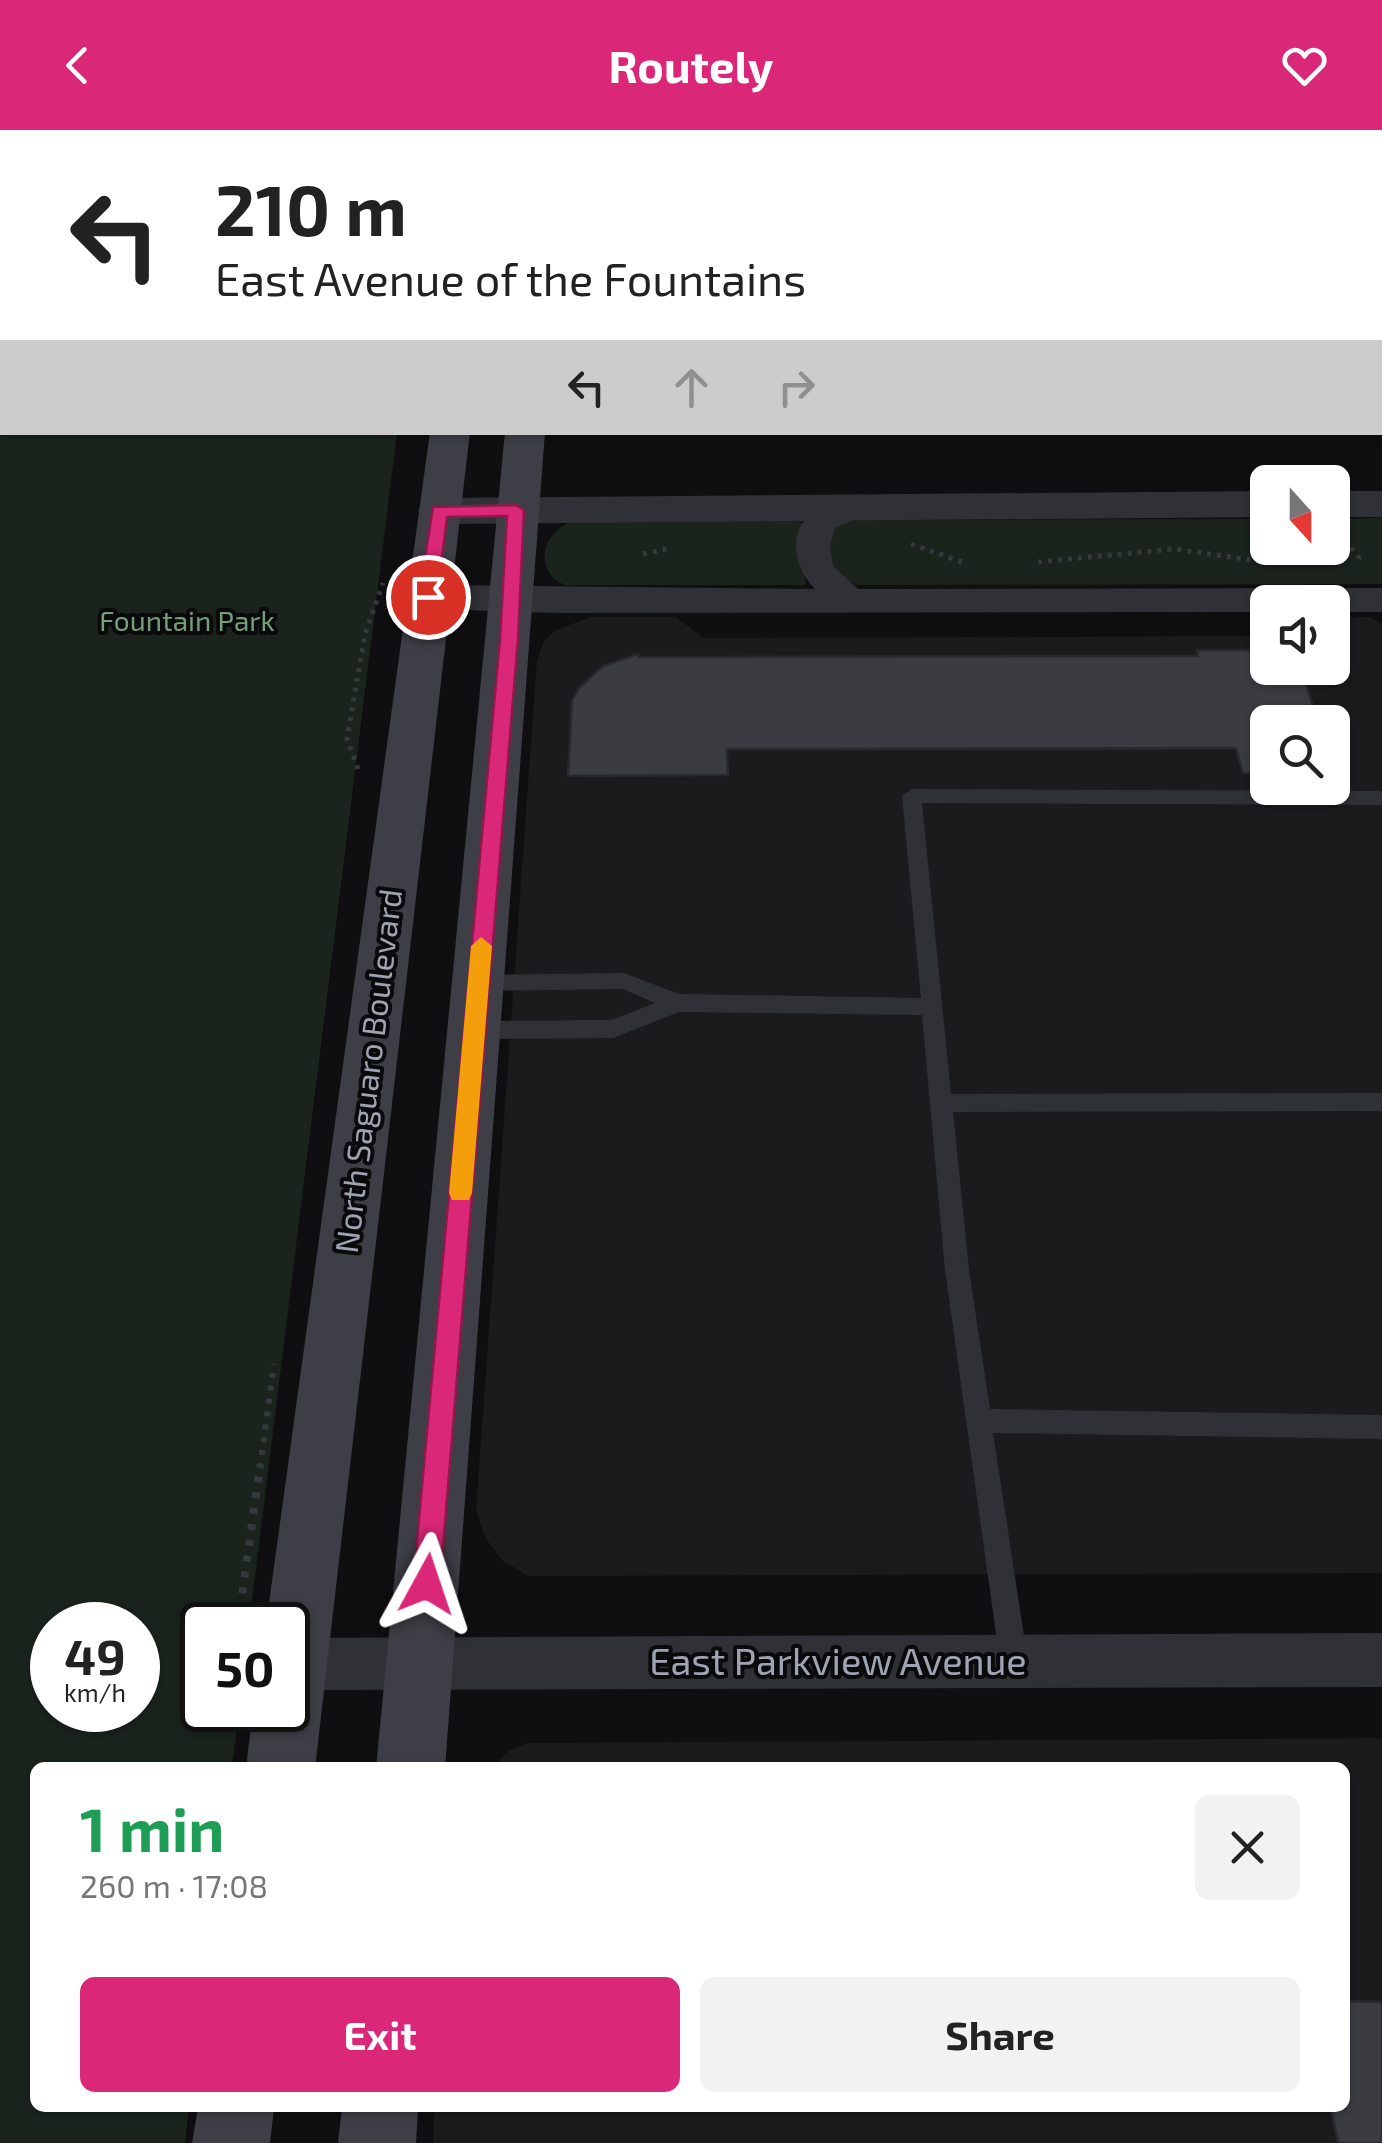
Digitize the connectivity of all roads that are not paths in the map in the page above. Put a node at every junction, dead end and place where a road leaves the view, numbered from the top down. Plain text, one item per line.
1 (450, 435) edge
2 (525, 435) edge
3 (1250, 504) edge
4 (1382, 504) edge
5 (858, 505) junction
6 (516, 510) junction
7 (439, 511) junction
8 (1350, 514) edge
9 (428, 597) junction
10 (511, 598) junction
11 (1382, 600) edge
12 (850, 601) junction
13 (1382, 798) edge
14 (678, 1004) junction
15 (476, 1006) junction
16 (932, 1007) junction
17 (1382, 1102) edge
18 (942, 1103) junction
19 (979, 1420) junction
20 (1382, 1427) edge
21 (301, 1602) edge
22 (1382, 1660) edge
23 (1014, 1662) junction
24 (420, 1664) junction
25 (310, 1690) edge
26 (284, 1732) edge
27 (281, 1762) edge
28 (411, 1762) edge
29 (235, 2112) edge
30 (380, 2112) edge
31 (231, 2143) edge
32 (377, 2143) edge

1 - 7 main road, North Saguaro Boulevard
2 - 6 main road
3 - 5 street
4 - 8 street
5 - 6 street
5 - 12 street
6 - 7 street
6 - 10 main road
7 - 9 main road, North Saguaro Boulevard
9 - 10 street
9 - 21 main road, North Saguaro Boulevard
10 - 12 street
10 - 15 main road
11 - 12 street
13 - 16 lane
14 - 15 lane
14 - 15 lane
14 - 16 lane
15 - 24 main road
16 - 18 lane
17 - 18 lane
18 - 19 lane
19 - 20 lane
19 - 23 lane
22 - 23 street, East Parkview Avenue
23 - 24 street, East Parkview Avenue
24 - 25 street, East Parkview Avenue
24 - 28 main road
26 - 27 main road, North Saguaro Boulevard
29 - 31 main road
30 - 32 main road

